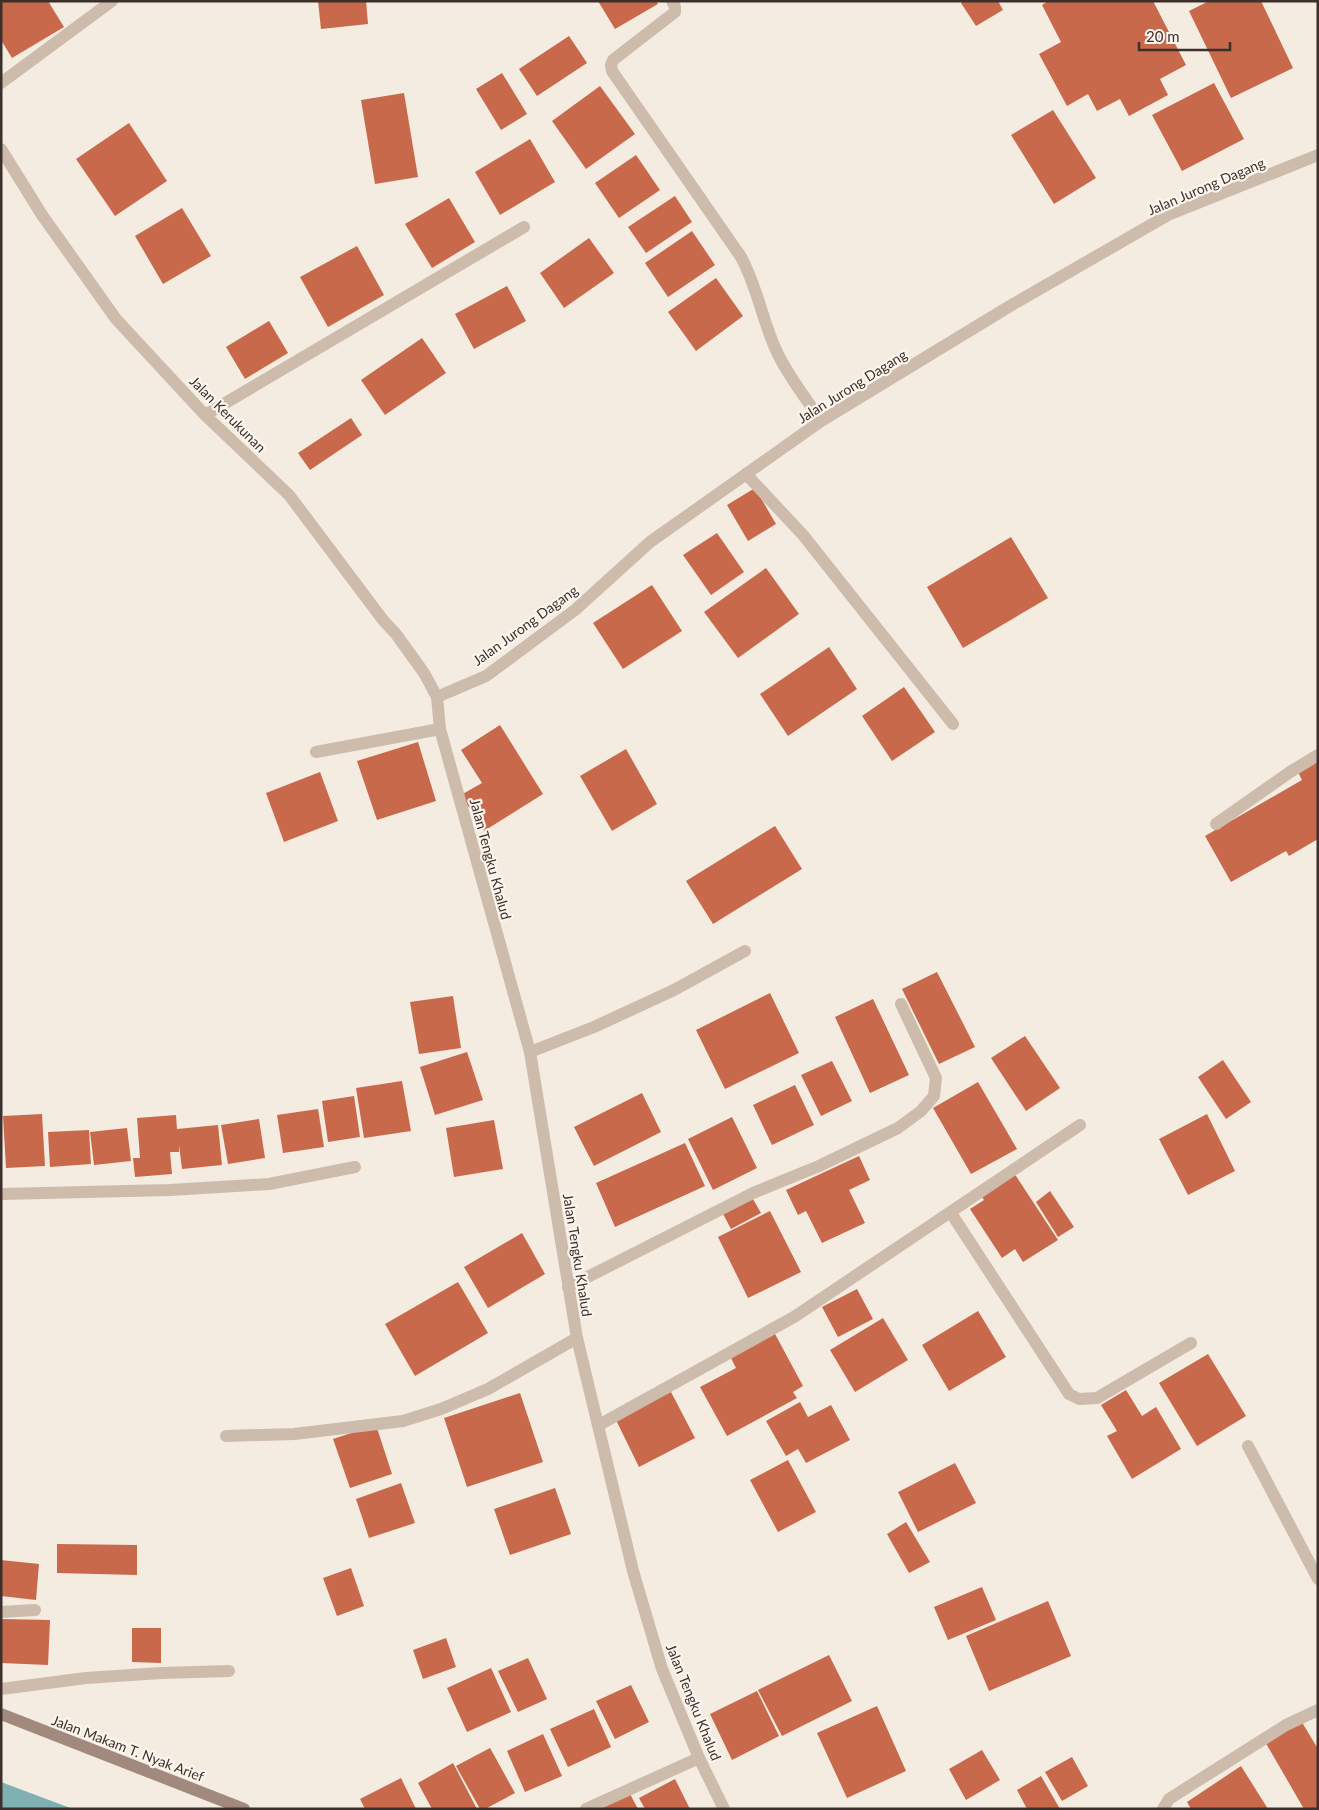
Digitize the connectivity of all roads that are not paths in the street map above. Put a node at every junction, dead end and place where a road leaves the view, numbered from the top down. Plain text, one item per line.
1 (112, 1) edge
2 (672, 1) edge
3 (1, 83) edge
4 (1, 149) edge
5 (1318, 155) edge
6 (524, 228) dead end
7 (205, 415) junction
8 (821, 421) junction
9 (746, 474) junction
10 (437, 697) junction
11 (953, 724) dead end
12 (440, 729) junction
13 (316, 752) dead end
14 (1318, 755) edge
15 (1216, 824) dead end
16 (745, 951) dead end
17 (901, 1004) dead end
18 (530, 1052) junction
19 (1080, 1125) dead end
20 (355, 1167) dead end
21 (1, 1194) edge
22 (950, 1213) junction
23 (568, 1287) junction
24 (577, 1338) junction
25 (1191, 1343) dead end
26 (599, 1425) junction
27 (226, 1436) dead end
28 (1248, 1446) dead end
29 (1318, 1579) edge
30 (35, 1610) dead end
31 (1, 1612) edge
32 (229, 1671) dead end
33 (1, 1689) edge
34 (1318, 1710) edge
35 (1, 1714) edge
36 (699, 1758) junction
37 (244, 1809) edge
38 (586, 1809) edge
39 (724, 1809) edge
40 (1163, 1809) edge

1 - 3 street
2 - 8 street
4 - 7 street, Jalan Kerukunan
5 - 8 street, Jalan Jurong Dagang
6 - 7 street
7 - 10 street, Jalan Kerukunan
8 - 9 street, Jalan Jurong Dagang
9 - 10 street, Jalan Jurong Dagang
9 - 11 street
10 - 12 street, Jalan Tengku Khalud
12 - 13 street
12 - 18 street, Jalan Tengku Khalud
14 - 15 street
16 - 18 street
17 - 23 street
18 - 23 street, Jalan Tengku Khalud
19 - 22 street
20 - 21 street
22 - 25 street
22 - 26 street
23 - 24 street, Jalan Tengku Khalud
24 - 26 street, Jalan Tengku Khalud
24 - 27 street
26 - 36 street, Jalan Tengku Khalud
28 - 29 street
30 - 31 street
32 - 33 street
34 - 40 street
35 - 37 street, Jalan Makam T. Nyak Arief
36 - 38 street
36 - 39 street, Jalan Tengku Khalud

